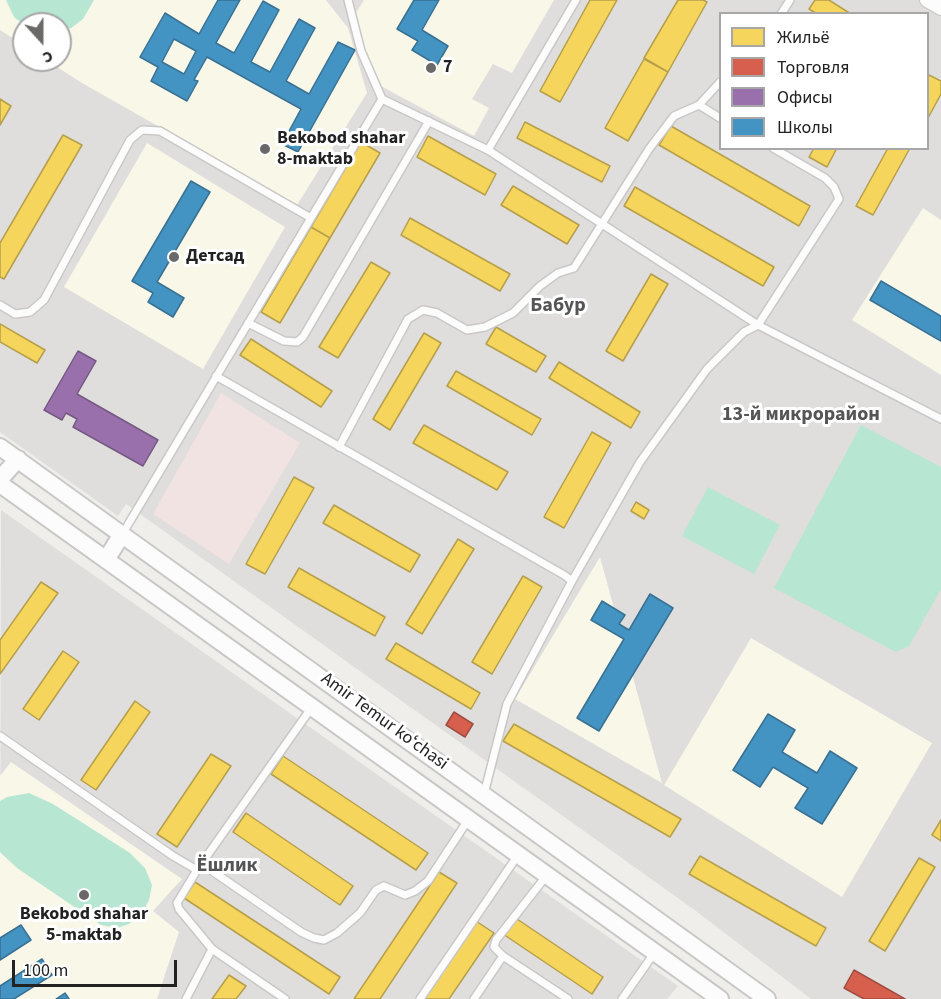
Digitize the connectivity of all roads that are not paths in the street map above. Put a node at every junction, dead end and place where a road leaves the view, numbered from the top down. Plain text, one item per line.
1 (348, 0) edge
2 (576, 0) edge
3 (927, 0) edge
4 (941, 8) edge
5 (719, 83) edge
6 (381, 99) junction
7 (699, 105) junction
8 (719, 117) edge
9 (429, 121) junction
10 (488, 150) junction
11 (776, 150) edge
12 (311, 218) junction
13 (603, 224) junction
14 (0, 305) edge
15 (248, 323) junction
16 (758, 325) junction
17 (216, 376) junction
18 (941, 419) edge
19 (0, 447) edge
20 (339, 447) junction
21 (18, 459) junction
22 (0, 479) edge
23 (0, 484) edge
24 (122, 534) junction
25 (106, 560) junction
26 (572, 581) junction
27 (312, 707) junction
28 (0, 736) edge
29 (484, 794) junction
30 (469, 819) junction
31 (518, 854) junction
32 (200, 867) junction
33 (547, 875) junction
34 (212, 949) junction
35 (655, 952) junction
36 (503, 956) junction
37 (186, 999) edge
38 (285, 999) edge
39 (420, 999) edge
40 (474, 999) edge
41 (568, 999) edge
42 (622, 999) edge
43 (720, 999) edge
44 (767, 999) edge

1 - 6 lane
2 - 10 lane
3 - 4 street
5 - 7 lane
6 - 9 lane
6 - 12 lane
7 - 8 lane
7 - 13 lane
9 - 10 lane
9 - 15 lane
10 - 13 lane
11 - 16 lane
12 - 14 lane
12 - 15 lane
13 - 16 lane
13 - 20 lane
15 - 17 lane
16 - 18 lane
16 - 26 lane
17 - 20 lane
17 - 24 lane
19 - 21 street, Amir Temur koʻchasi
20 - 26 lane
21 - 22 street
21 - 24 street, Amir Temur koʻchasi
23 - 25 street, Amir Temur koʻchasi
24 - 25 street
24 - 29 street, Amir Temur koʻchasi
25 - 27 street, Amir Temur koʻchasi
26 - 29 lane
27 - 30 street, Amir Temur koʻchasi
27 - 32 lane
28 - 32 lane
29 - 30 street
29 - 44 street, Amir Temur koʻchasi
30 - 31 street, Amir Temur koʻchasi
30 - 32 lane
31 - 33 street, Amir Temur koʻchasi
31 - 39 lane
32 - 34 lane
33 - 35 street, Amir Temur koʻchasi
33 - 36 lane
34 - 37 lane
34 - 38 lane
35 - 42 lane
35 - 43 street, Amir Temur koʻchasi
36 - 40 lane
36 - 41 lane

